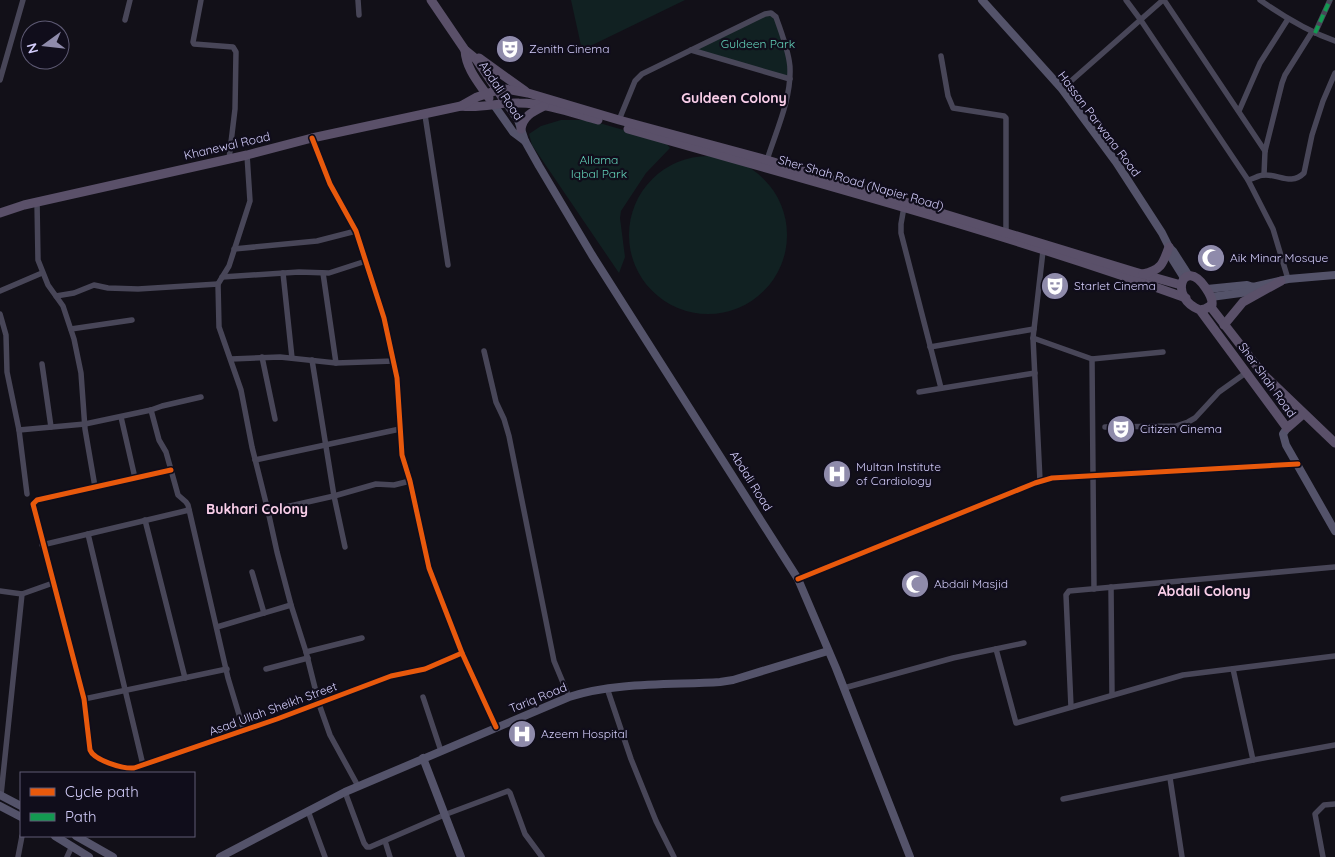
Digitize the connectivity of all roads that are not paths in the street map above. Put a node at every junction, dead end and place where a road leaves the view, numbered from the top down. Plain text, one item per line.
1 (23, 0) edge
2 (130, 0) edge
3 (201, 0) edge
4 (358, 0) edge
5 (431, 0) edge
6 (982, 0) edge
7 (1126, 0) edge
8 (1163, 0) edge
9 (1260, 0) edge
10 (1330, 0) edge
11 (360, 15) dead end
12 (1140, 19) junction
13 (1288, 19) junction
14 (125, 20) dead end
15 (1313, 32) junction
16 (1335, 41) edge
17 (465, 50) junction
18 (691, 50) junction
19 (940, 56) dead end
20 (1335, 73) edge
21 (790, 79) junction
22 (0, 80) edge
23 (1062, 89) junction
24 (498, 90) junction
25 (528, 93) junction
26 (487, 94) junction
27 (506, 103) junction
28 (494, 105) junction
29 (461, 106) junction
30 (544, 106) junction
31 (565, 108) junction
32 (1239, 111) junction
33 (425, 115) junction
34 (619, 120) junction
35 (521, 129) junction
36 (312, 138) junction
37 (525, 141) junction
38 (1265, 151) junction
39 (728, 153) junction
40 (247, 155) junction
41 (229, 159) junction
42 (767, 160) junction
43 (1264, 175) junction
44 (1248, 180) junction
45 (37, 202) junction
46 (904, 207) junction
47 (0, 213) edge
48 (356, 231) junction
49 (1006, 232) junction
50 (1168, 247) junction
51 (234, 249) junction
52 (1043, 251) junction
53 (366, 261) junction
54 (448, 265) dead end
55 (42, 273) junction
56 (283, 273) junction
57 (323, 273) junction
58 (1137, 275) junction
59 (1335, 275) edge
60 (222, 277) junction
61 (1184, 280) junction
62 (1284, 280) junction
63 (218, 284) junction
64 (0, 291) edge
65 (1209, 293) junction
66 (56, 296) junction
67 (1186, 298) junction
68 (1210, 306) junction
69 (1200, 310) junction
70 (0, 314) edge
71 (132, 320) dead end
72 (1224, 325) junction
73 (71, 329) junction
74 (1034, 329) junction
75 (1033, 338) junction
76 (930, 347) junction
77 (484, 351) dead end
78 (1163, 352) dead end
79 (262, 357) junction
80 (292, 358) junction
81 (231, 359) junction
82 (1092, 359) junction
83 (312, 360) junction
84 (394, 361) junction
85 (336, 363) junction
86 (42, 364) dead end
87 (1247, 372) junction
88 (1035, 373) junction
89 (941, 388) junction
90 (919, 392) dead end
91 (201, 397) dead end
92 (151, 410) junction
93 (1303, 414) junction
94 (121, 417) junction
95 (275, 419) dead end
96 (84, 424) junction
97 (51, 427) junction
98 (1105, 427) dead end
99 (1287, 428) junction
100 (19, 430) junction
101 (400, 430) junction
102 (1335, 443) edge
103 (325, 445) junction
104 (255, 460) junction
105 (1298, 464) junction
106 (171, 470) junction
107 (1093, 476) junction
108 (135, 478) junction
109 (410, 481) junction
110 (1040, 481) junction
111 (95, 487) junction
112 (27, 494) dead end
113 (334, 496) junction
114 (189, 510) junction
115 (268, 510) junction
116 (145, 520) junction
117 (1335, 531) edge
118 (88, 534) junction
119 (42, 544) junction
120 (345, 546) dead end
121 (1335, 567) edge
122 (252, 572) dead end
123 (798, 579) junction
124 (53, 583) junction
125 (1111, 587) junction
126 (1094, 589) junction
127 (0, 590) edge
128 (22, 594) junction
129 (291, 605) junction
130 (264, 613) junction
131 (217, 627) junction
132 (362, 638) dead end
133 (1024, 643) dead end
134 (996, 649) junction
135 (828, 651) junction
136 (462, 653) junction
137 (307, 655) junction
138 (1335, 656) edge
139 (1233, 668) junction
140 (227, 669) junction
141 (266, 669) dead end
142 (185, 678) junction
143 (607, 688) junction
144 (844, 688) junction
145 (126, 691) junction
146 (1112, 695) junction
147 (423, 697) dead end
148 (569, 697) junction
149 (84, 700) junction
150 (319, 704) junction
151 (1071, 707) junction
152 (496, 728) junction
153 (244, 731) junction
154 (1335, 745) edge
155 (441, 751) junction
156 (423, 758) junction
157 (1253, 760) junction
158 (143, 765) junction
159 (1170, 778) junction
160 (358, 786) junction
161 (345, 792) junction
162 (0, 795) edge
163 (1063, 799) dead end
164 (1335, 804) edge
165 (20, 805) edge
166 (0, 806) edge
167 (308, 811) junction
168 (20, 816) edge
169 (444, 816) junction
170 (22, 837) edge
171 (57, 837) edge
172 (78, 837) edge
173 (385, 841) junction
174 (72, 846) junction
175 (18, 857) edge
176 (67, 857) edge
177 (89, 857) edge
178 (113, 857) edge
179 (220, 857) edge
180 (326, 857) edge
181 (390, 857) edge
182 (461, 857) edge
183 (542, 857) edge
184 (674, 857) edge
185 (910, 857) edge
186 (1182, 857) edge
187 (1323, 857) edge

1 - 22 street
2 - 14 street
3 - 41 street
4 - 11 street
5 - 17 main road, Abdali Road
6 - 23 main road, Hassan Parwana Road
7 - 12 street
8 - 12 street
8 - 32 street
9 - 13 street
10 - 15 street
12 - 23 street
12 - 44 street
13 - 15 street
13 - 32 street
15 - 16 street
15 - 38 street
17 - 24 main road, Abdali Road
17 - 25 main road
17 - 26 main road, Abdali Road
18 - 21 street
18 - 21 street
18 - 34 street
19 - 49 street
20 - 43 street
21 - 42 street
23 - 50 main road, Hassan Parwana Road
24 - 25 main road
24 - 26 main road
24 - 27 main road, Abdali Road
25 - 31 main road
26 - 28 main road, Abdali Road
26 - 29 main road, Khanewal Road
27 - 28 main road
27 - 30 main road
27 - 35 main road, Abdali Road
28 - 29 main road, Khanewal Road
28 - 37 main road, Abdali Road
29 - 33 main road, Khanewal Road
30 - 31 main road
30 - 35 main road
31 - 34 main road, Sher Shah Road (Napier Road)
31 - 39 main road, Sher Shah Road (Napier Road)
32 - 38 street
33 - 36 main road, Khanewal Road
33 - 54 street
34 - 39 main road, Sher Shah Road (Napier Road)
35 - 37 main road, Abdali Road
36 - 40 main road, Khanewal Road
36 - 48 street
37 - 123 main road, Abdali Road
38 - 43 street
39 - 42 main road, Sher Shah Road (Napier Road)
39 - 46 main road, Sher Shah Road (Napier Road)
40 - 41 main road, Khanewal Road
40 - 51 street
41 - 45 main road, Khanewal Road
42 - 49 main road, Sher Shah Road (Napier Road)
43 - 44 street
44 - 62 street
45 - 47 main road, Khanewal Road
45 - 55 street
46 - 52 main road, Sher Shah Road (Napier Road)
46 - 76 street
48 - 51 street
48 - 53 street
49 - 58 main road, Sher Shah Road (Napier Road)
50 - 58 main road
50 - 61 main road, Hassan Parwana Road
51 - 60 street
52 - 58 main road, Sher Shah Road (Napier Road)
52 - 74 street
53 - 57 street
53 - 84 street
55 - 64 street
55 - 66 street
56 - 57 street
56 - 60 street
56 - 80 street
57 - 85 street
58 - 61 main road
58 - 67 main road, Sher Shah Road (Napier Road)
59 - 62 main road
60 - 63 street
61 - 65 main road
61 - 67 main road
62 - 65 main road
62 - 72 main road
63 - 66 street
63 - 81 street
65 - 68 main road
66 - 73 street
67 - 69 main road, Sher Shah Road
68 - 69 main road
68 - 72 main road, Sher Shah Road
69 - 87 main road, Sher Shah Road
70 - 100 street
71 - 73 street
72 - 93 main road, Sher Shah Road
73 - 96 street
74 - 75 street
74 - 76 street
75 - 82 street
75 - 88 street
76 - 89 street
77 - 148 street
78 - 82 street
79 - 80 street
79 - 81 street
79 - 95 street
80 - 83 street
81 - 104 street
82 - 107 street
83 - 85 street
83 - 103 street
84 - 85 street
84 - 101 street
86 - 97 street
87 - 98 street
87 - 99 main road, Sher Shah Road
88 - 89 street
88 - 110 street
89 - 90 street
91 - 92 street
92 - 94 street
92 - 106 street
93 - 99 main road, Sher Shah Road
93 - 102 main road
94 - 96 street
94 - 108 street
96 - 97 street
96 - 111 street
97 - 100 street
99 - 105 main road
100 - 112 street
101 - 103 street
101 - 109 street
103 - 104 street
103 - 113 street
104 - 115 street
105 - 107 street
105 - 117 main road
106 - 108 street
106 - 114 street
107 - 110 street
107 - 126 street
108 - 111 street
109 - 113 street
109 - 136 street
110 - 123 street
111 - 119 street
113 - 115 street
113 - 120 street
114 - 116 street
114 - 131 street
115 - 129 street
116 - 118 street
116 - 142 street
118 - 119 street
118 - 145 street
119 - 124 street
121 - 125 street
122 - 130 street
123 - 135 main road, Abdali Road
124 - 128 street
124 - 149 street
125 - 126 street
125 - 146 street
126 - 151 street
127 - 128 street
128 - 162 street
129 - 130 street
129 - 137 street
130 - 131 street
131 - 140 street
132 - 137 street
133 - 134 street
134 - 144 street
134 - 151 street
135 - 143 main road, Tariq Road
135 - 144 main road, Abdali Road
136 - 150 street, Asad Ullah Sheikh Street
136 - 152 street
137 - 141 street
137 - 150 street
138 - 139 street
139 - 146 street
139 - 157 street
140 - 142 street
140 - 153 street
142 - 145 street
143 - 148 main road, Tariq Road
143 - 184 street
144 - 185 main road, Abdali Road
145 - 149 street
145 - 158 street
146 - 151 street
147 - 155 street
148 - 152 main road, Tariq Road
149 - 158 street, Asad Ullah Sheikh Street
150 - 153 street, Asad Ullah Sheikh Street
150 - 160 street
152 - 155 main road, Tariq Road
153 - 158 street, Asad Ullah Sheikh Street
154 - 157 street
155 - 156 main road, Tariq Road
156 - 160 main road, Tariq Road
156 - 169 main road
157 - 159 street
159 - 163 street
159 - 186 street
160 - 161 main road, Tariq Road
161 - 167 main road, Tariq Road
161 - 173 street
162 - 165 main road
164 - 187 street
166 - 168 main road
167 - 179 main road, Tariq Road
167 - 180 street
169 - 173 street
169 - 182 main road
169 - 183 street
170 - 175 street
171 - 174 main road
172 - 178 main road
173 - 181 street
174 - 176 street
174 - 177 main road

